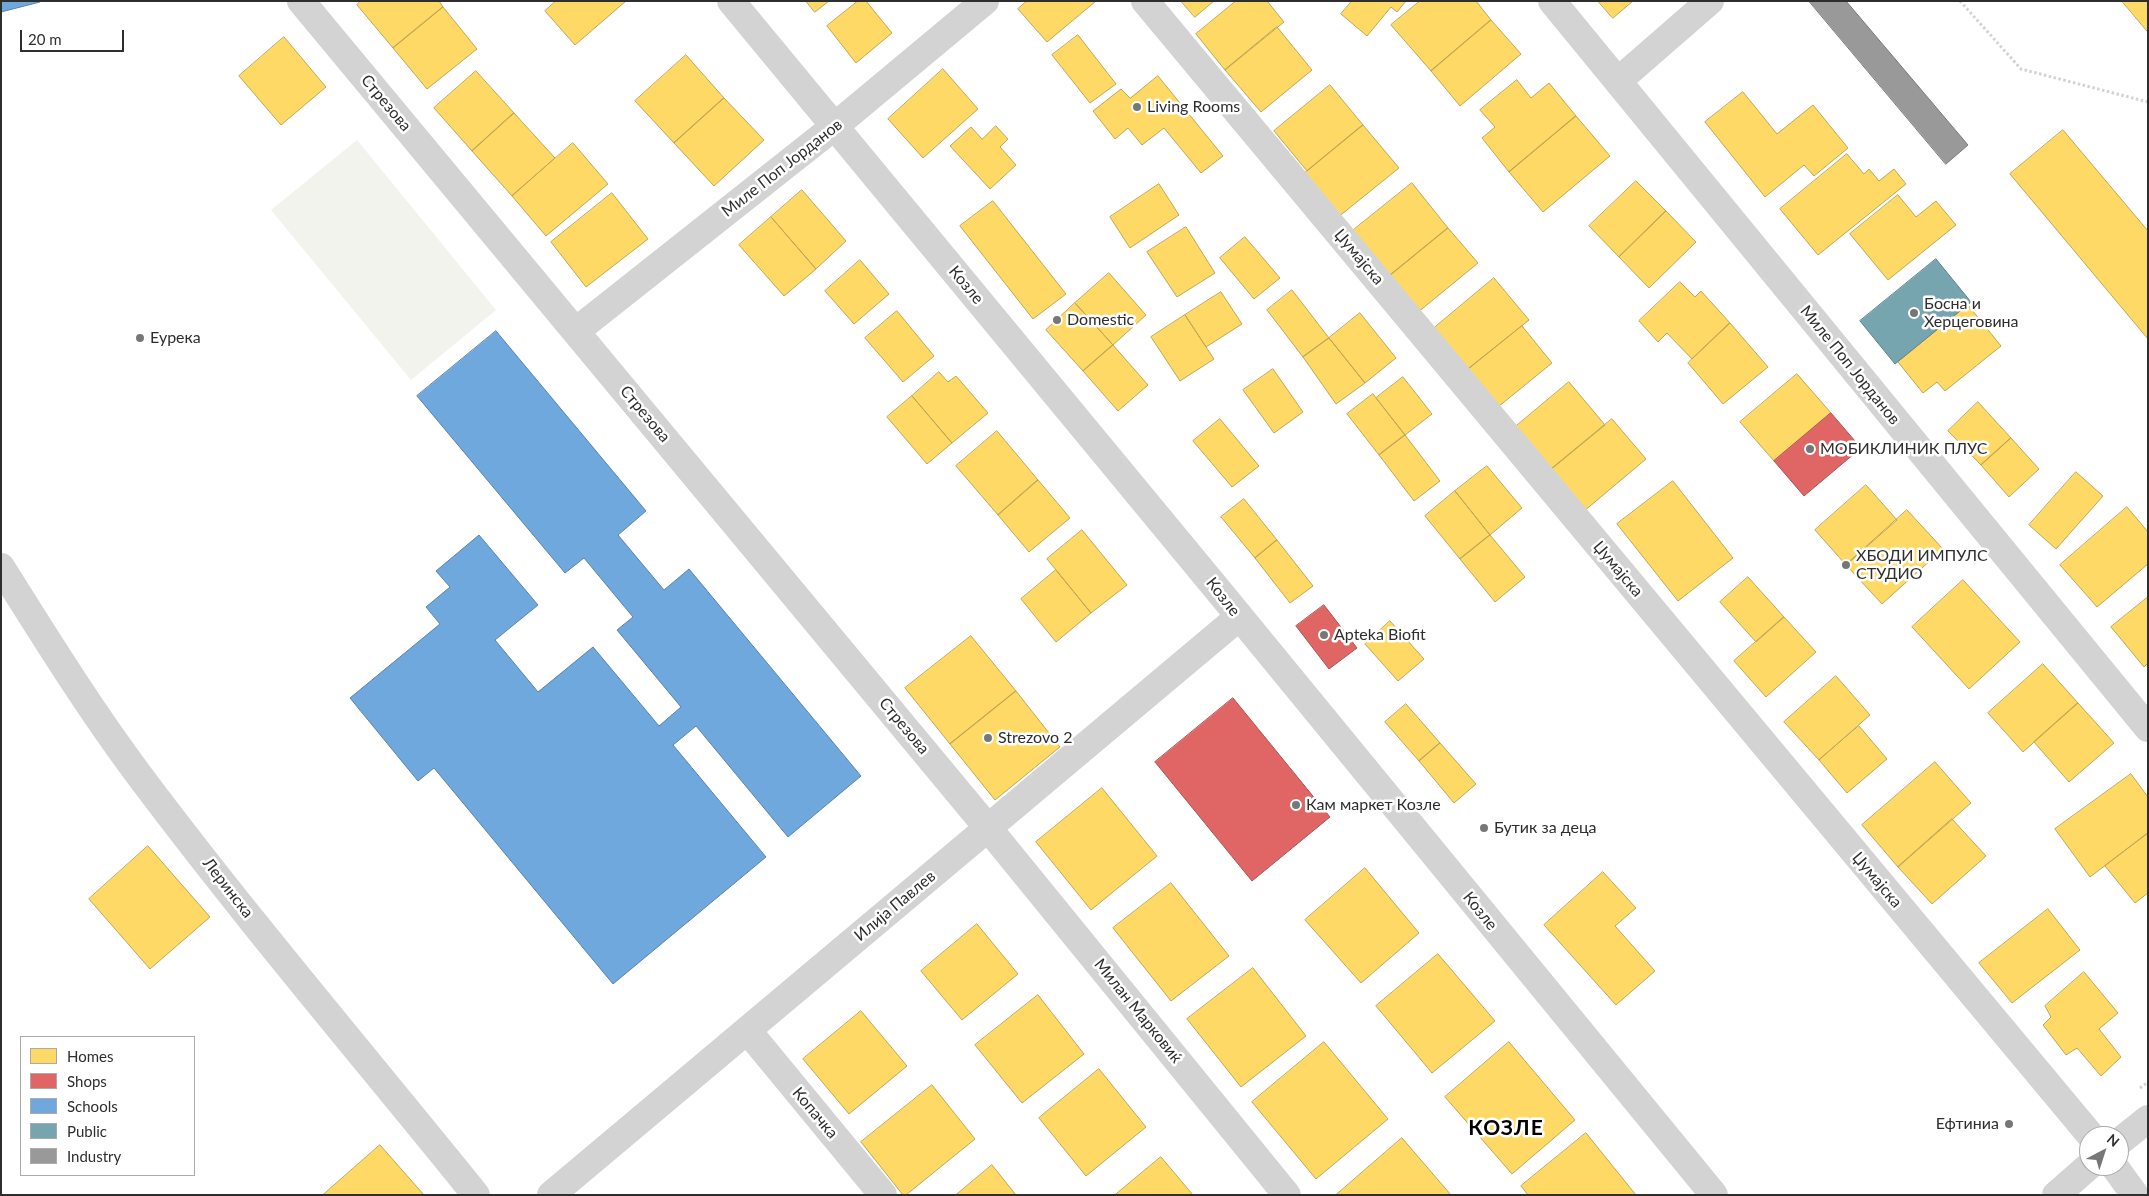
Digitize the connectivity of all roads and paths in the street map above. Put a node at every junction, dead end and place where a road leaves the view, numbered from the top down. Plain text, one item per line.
1 (301, 1) edge
2 (731, 1) edge
3 (985, 1) edge
4 (1145, 1) edge
5 (1552, 1) edge
6 (1710, 1) edge
7 (1960, 1) edge
8 (1618, 81) junction
9 (2148, 102) edge
10 (835, 126) junction
11 (576, 331) junction
12 (1, 567) edge
13 (1239, 617) junction
14 (2148, 728) edge
15 (988, 828) junction
16 (747, 1030) junction
17 (2148, 1119) edge
18 (2083, 1126) edge
19 (2129, 1134) edge
20 (2079, 1175) edge
21 (2121, 1176) edge
22 (476, 1195) edge
23 (552, 1195) edge
24 (883, 1195) edge
25 (1287, 1195) edge
26 (1714, 1195) edge
27 (2056, 1195) edge
28 (2135, 1195) edge

1 - 11 street, Стрезова
2 - 10 street, Козле
3 - 10 street, Миле Поп Јорданов
4 - 18 street, Џумајска
5 - 8 street, Миле Поп Јорданов
6 - 8 street
7 - 9 path
8 - 14 street, Миле Поп Јорданов
10 - 11 street, Миле Поп Јорданов
10 - 13 street, Козле
11 - 15 street, Стрезова
12 - 22 street, Леринска
13 - 15 street, Илија Павлев
13 - 26 street, Козле
15 - 16 street, Илија Павлев
15 - 25 street, Милан Марковиќ
16 - 23 street, Илија Павлев
16 - 24 street, Копачка
17 - 19 street
20 - 27 street
21 - 28 street

